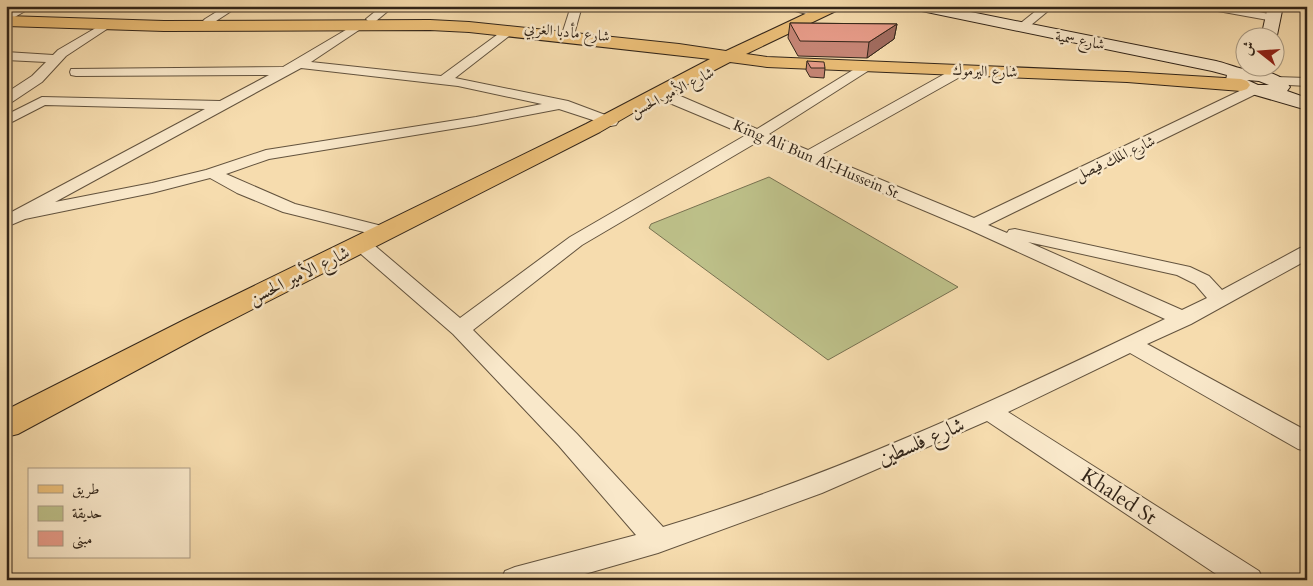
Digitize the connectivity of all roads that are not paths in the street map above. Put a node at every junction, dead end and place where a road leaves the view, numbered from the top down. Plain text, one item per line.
1 (29, 6) edge
2 (234, 6) edge
3 (389, 6) edge
4 (577, 6) edge
5 (788, 6) edge
6 (835, 6) edge
7 (845, 6) edge
8 (917, 6) edge
9 (1049, 6) edge
10 (1207, 6) edge
11 (1275, 12) edge
12 (7, 18) edge
13 (814, 18) junction
14 (209, 22) junction
15 (366, 22) junction
16 (106, 25) junction
17 (1021, 28) junction
18 (1272, 28) edge
19 (509, 31) junction
20 (569, 31) junction
21 (698, 49) junction
22 (749, 51) junction
23 (6, 56) edge
24 (792, 58) junction
25 (54, 59) junction
26 (767, 62) junction
27 (299, 64) junction
28 (866, 66) junction
29 (712, 68) junction
30 (962, 70) junction
31 (284, 71) junction
32 (76, 72) dead end
33 (444, 80) junction
34 (1255, 80) edge
35 (1307, 82) edge
36 (662, 94) junction
37 (7, 99) edge
38 (42, 101) junction
39 (563, 104) junction
40 (1307, 104) edge
41 (224, 105) junction
42 (6, 121) edge
43 (603, 123) junction
44 (758, 134) junction
45 (808, 156) junction
46 (212, 172) junction
47 (23, 214) junction
48 (6, 222) edge
49 (974, 225) junction
50 (384, 232) junction
51 (361, 244) junction
52 (1304, 257) edge
53 (1220, 300) junction
54 (1184, 319) junction
55 (460, 329) junction
56 (1130, 344) junction
57 (990, 412) junction
58 (6, 425) edge
59 (1307, 442) edge
60 (658, 541) junction
61 (514, 580) edge
62 (1249, 580) edge

1 - 12 street
2 - 14 street
3 - 15 street
4 - 20 street
5 - 13 street
6 - 13 main road
7 - 13 main road
8 - 17 main road, شارع سمية
9 - 17 street
10 - 11 street
11 - 18 main road
12 - 14 main road, شارع مأدبا الغربي
12 - 16 main road, شارع مأدبا الغربي
13 - 22 main road, شارع الأمير الحسن
14 - 15 main road, شارع مأدبا الغربي
15 - 16 main road, شارع مأدبا الغربي
15 - 19 main road, شارع مأدبا الغربي
15 - 20 main road, شارع مأدبا الغربي
15 - 27 street
16 - 25 street
17 - 34 main road, شارع سمية
19 - 21 main road, شارع مأدبا الغربي
19 - 33 street
20 - 21 main road, شارع مأدبا الغربي
21 - 22 main road
21 - 22 main road, شارع مأدبا الغربي
21 - 29 main road
22 - 24 main road, شارع اليرموك
22 - 24 main road
22 - 26 main road, شارع اليرموك
22 - 29 main road, شارع الأمير الحسن
23 - 25 street
24 - 34 main road, شارع اليرموك
25 - 37 street
26 - 28 main road, شارع اليرموك
26 - 29 main road
27 - 31 street
27 - 33 street
28 - 30 main road, شارع اليرموك
28 - 44 street
29 - 36 main road, شارع الأمير الحسن
30 - 34 main road, شارع اليرموك
30 - 45 street
31 - 32 street
31 - 41 street
33 - 39 street
34 - 35 street
34 - 40 main road, شارع سمية
34 - 49 street, شارع الملك فيصل
36 - 43 main road, شارع الأمير الحسن
36 - 44 street, King Ali Bun Al-Hussein St
37 - 38 street
38 - 41 street
38 - 42 street
39 - 43 street
39 - 46 street
41 - 47 street
43 - 50 main road, شارع الأمير الحسن
44 - 45 street, King Ali Bun Al-Hussein St
44 - 55 street
45 - 49 street, King Ali Bun Al-Hussein St
46 - 47 street
46 - 50 street
47 - 48 street
49 - 53 street
49 - 54 street
50 - 51 main road, شارع الأمير الحسن
51 - 55 street
51 - 58 main road, شارع الأمير الحسن
52 - 53 street, شارع فلسطين
53 - 54 street, شارع فلسطين
54 - 56 street, شارع فلسطين
55 - 60 street
56 - 57 street, شارع فلسطين
56 - 59 street
57 - 60 street, شارع فلسطين
57 - 62 street, Khaled St
60 - 61 street, شارع فلسطين

